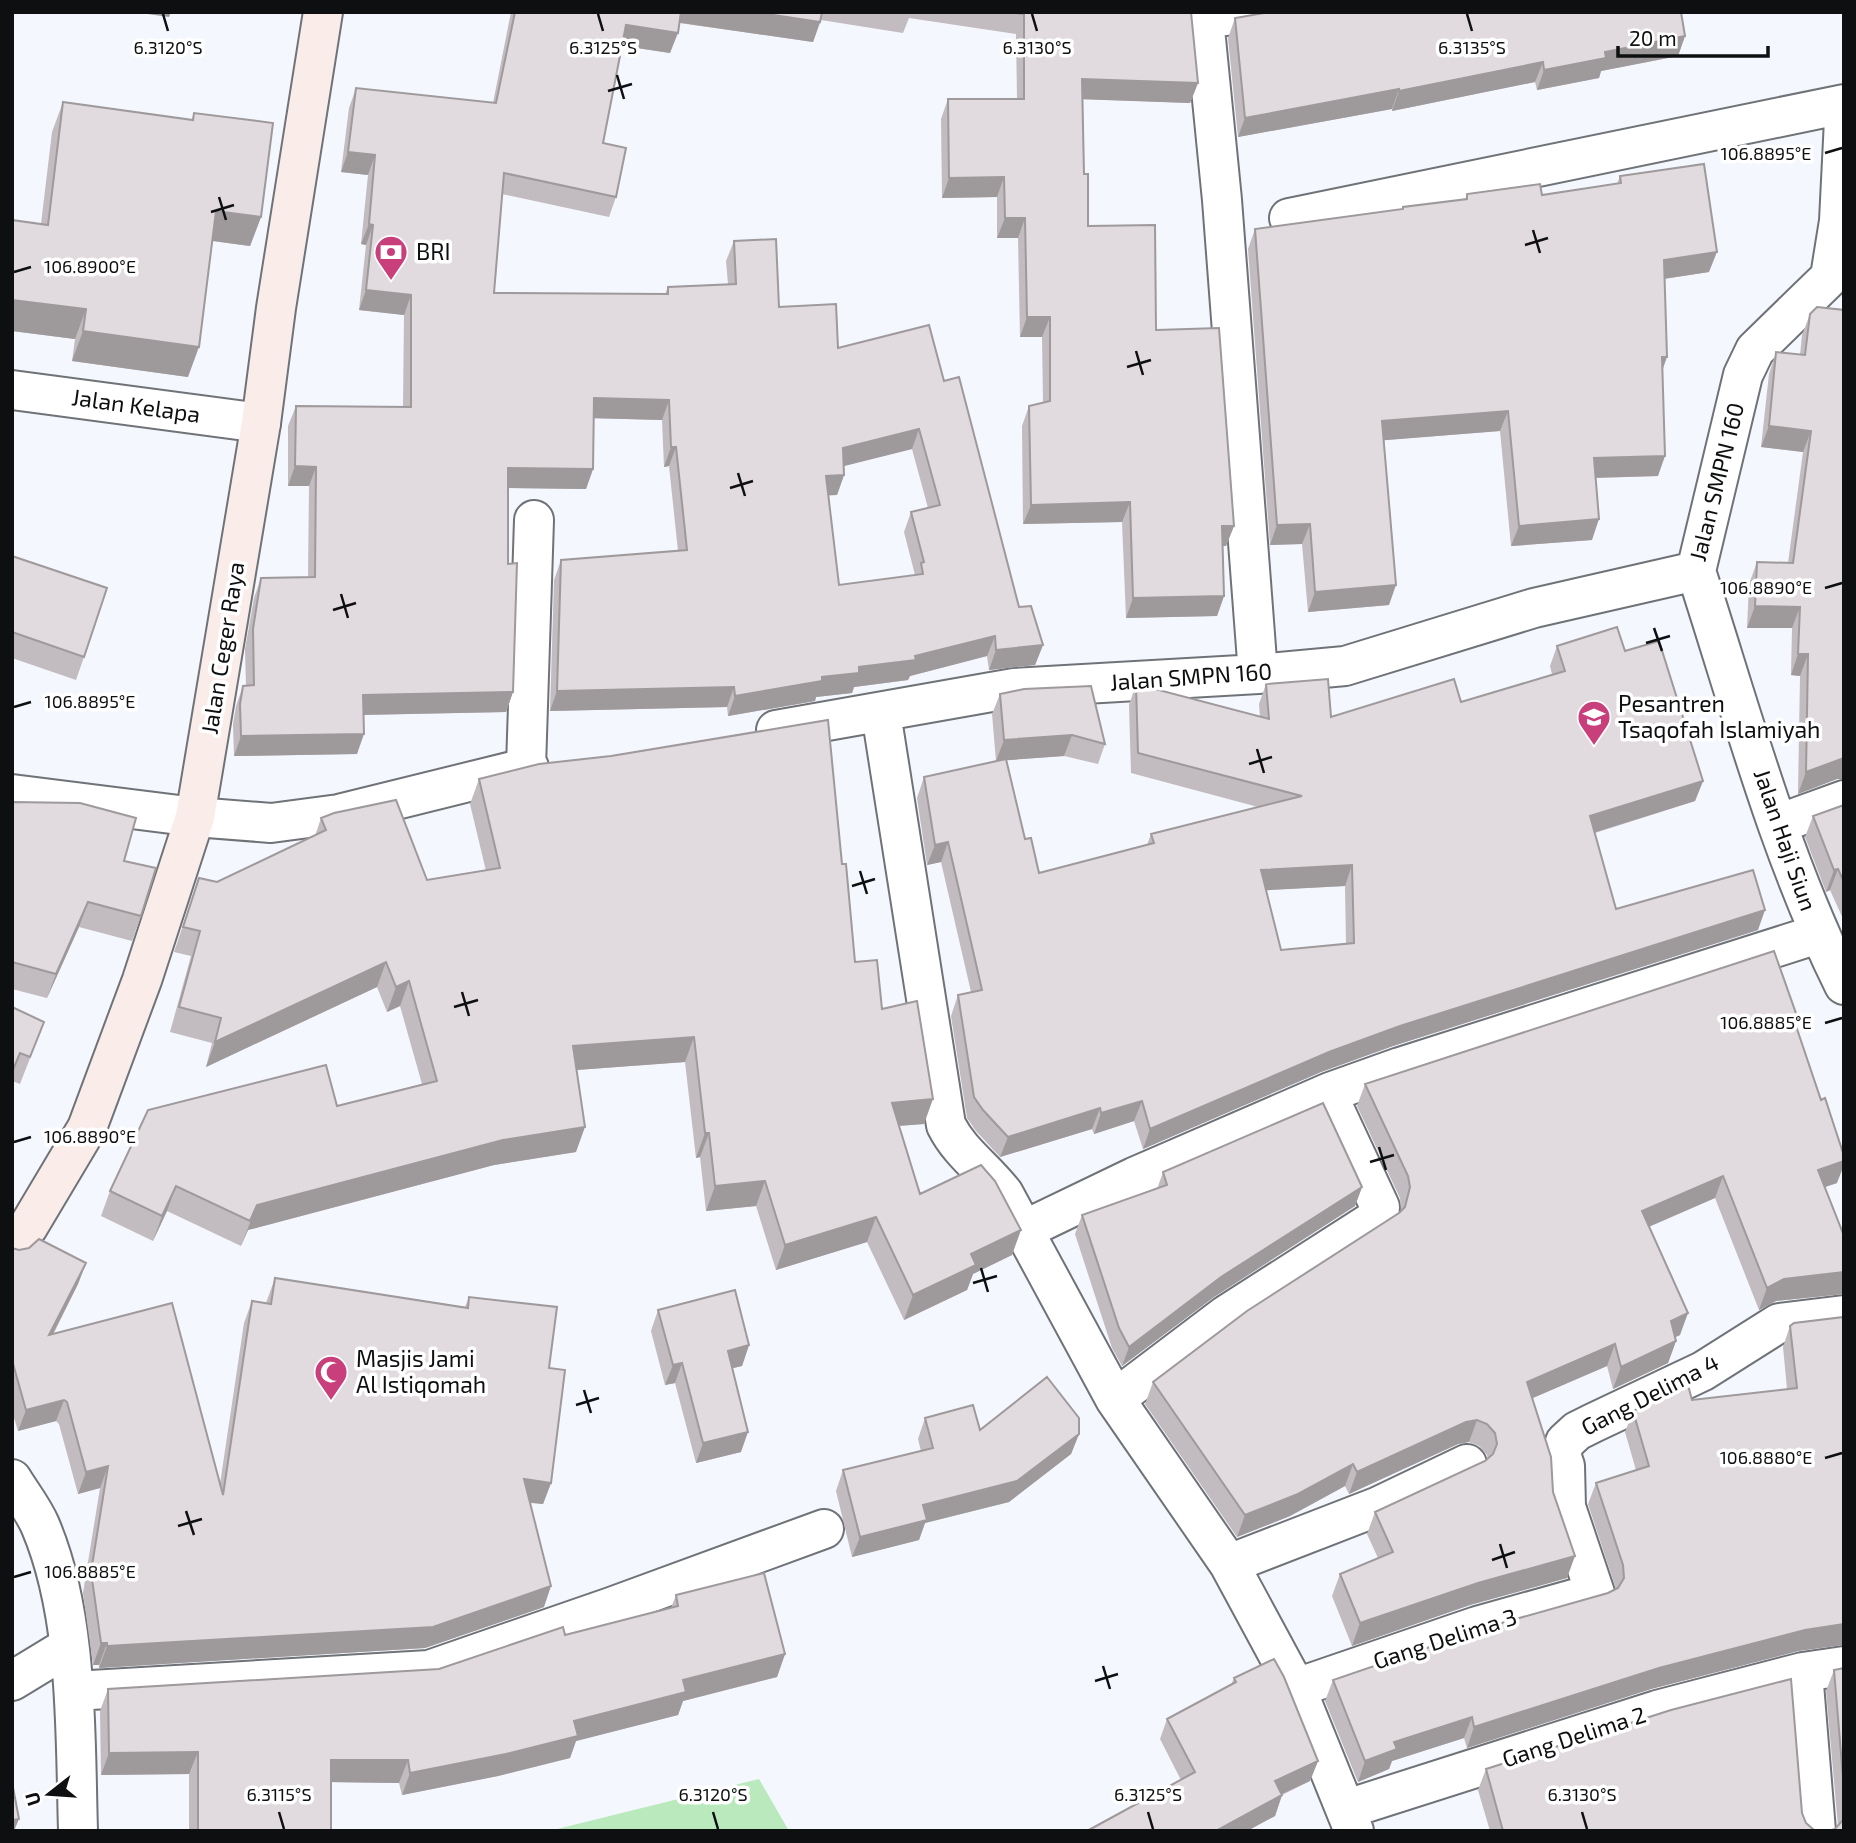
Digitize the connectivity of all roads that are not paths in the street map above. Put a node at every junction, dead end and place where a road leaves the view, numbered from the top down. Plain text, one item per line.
1 (323, 12) edge
2 (1256, 12) edge
3 (1200, 16) edge
4 (1844, 104) edge
5 (1844, 120) edge
6 (1289, 218) dead end
7 (1837, 278) edge
8 (12, 390) edge
9 (261, 423) junction
10 (534, 520) dead end
11 (1696, 571) junction
12 (1258, 674) junction
13 (881, 713) junction
14 (747, 735) edge
15 (12, 794) edge
16 (1844, 800) edge
17 (195, 817) junction
18 (1778, 824) junction
19 (1818, 934) junction
20 (1844, 985) edge
21 (1331, 1092) junction
22 (1024, 1230) junction
23 (12, 1250) edge
24 (1844, 1315) edge
25 (1115, 1399) junction
26 (1467, 1464) dead end
27 (12, 1479) edge
28 (824, 1529) dead end
29 (1229, 1564) junction
30 (1595, 1593) joint
31 (68, 1647) junction
32 (1844, 1666) edge
33 (1804, 1672) junction
34 (12, 1681) edge
35 (1296, 1688) junction
36 (74, 1691) junction
37 (1350, 1820) edge
38 (78, 1831) edge
39 (1816, 1831) edge

1 - 9 main road, Jalan Ceger Raya
2 - 3 street
3 - 12 street
4 - 6 street
5 - 7 street, Jalan SMPN 160
7 - 11 street, Jalan SMPN 160
8 - 9 street, Jalan Kelapa
9 - 17 main road, Jalan Ceger Raya
10 - 17 street
11 - 12 street, Jalan SMPN 160
11 - 18 street, Jalan Haji Siun
12 - 13 street, Jalan SMPN 160
13 - 14 street, Jalan SMPN 160
13 - 22 street
15 - 17 street
16 - 18 street
17 - 23 main road, Jalan Ceger Raya
18 - 19 street, Jalan Haji Siun
19 - 20 street, Jalan Haji Siun
19 - 21 street
21 - 22 street
21 - 25 street
22 - 25 street
24 - 30 street, Gang Delima 4
25 - 29 street
26 - 29 street
27 - 31 street
28 - 36 street
29 - 35 street
30 - 35 street, Gang Delima 3
31 - 34 street
31 - 36 street
32 - 33 street, Gang Delima 2
33 - 37 street, Gang Delima 2
33 - 39 street
35 - 37 street
36 - 38 street

